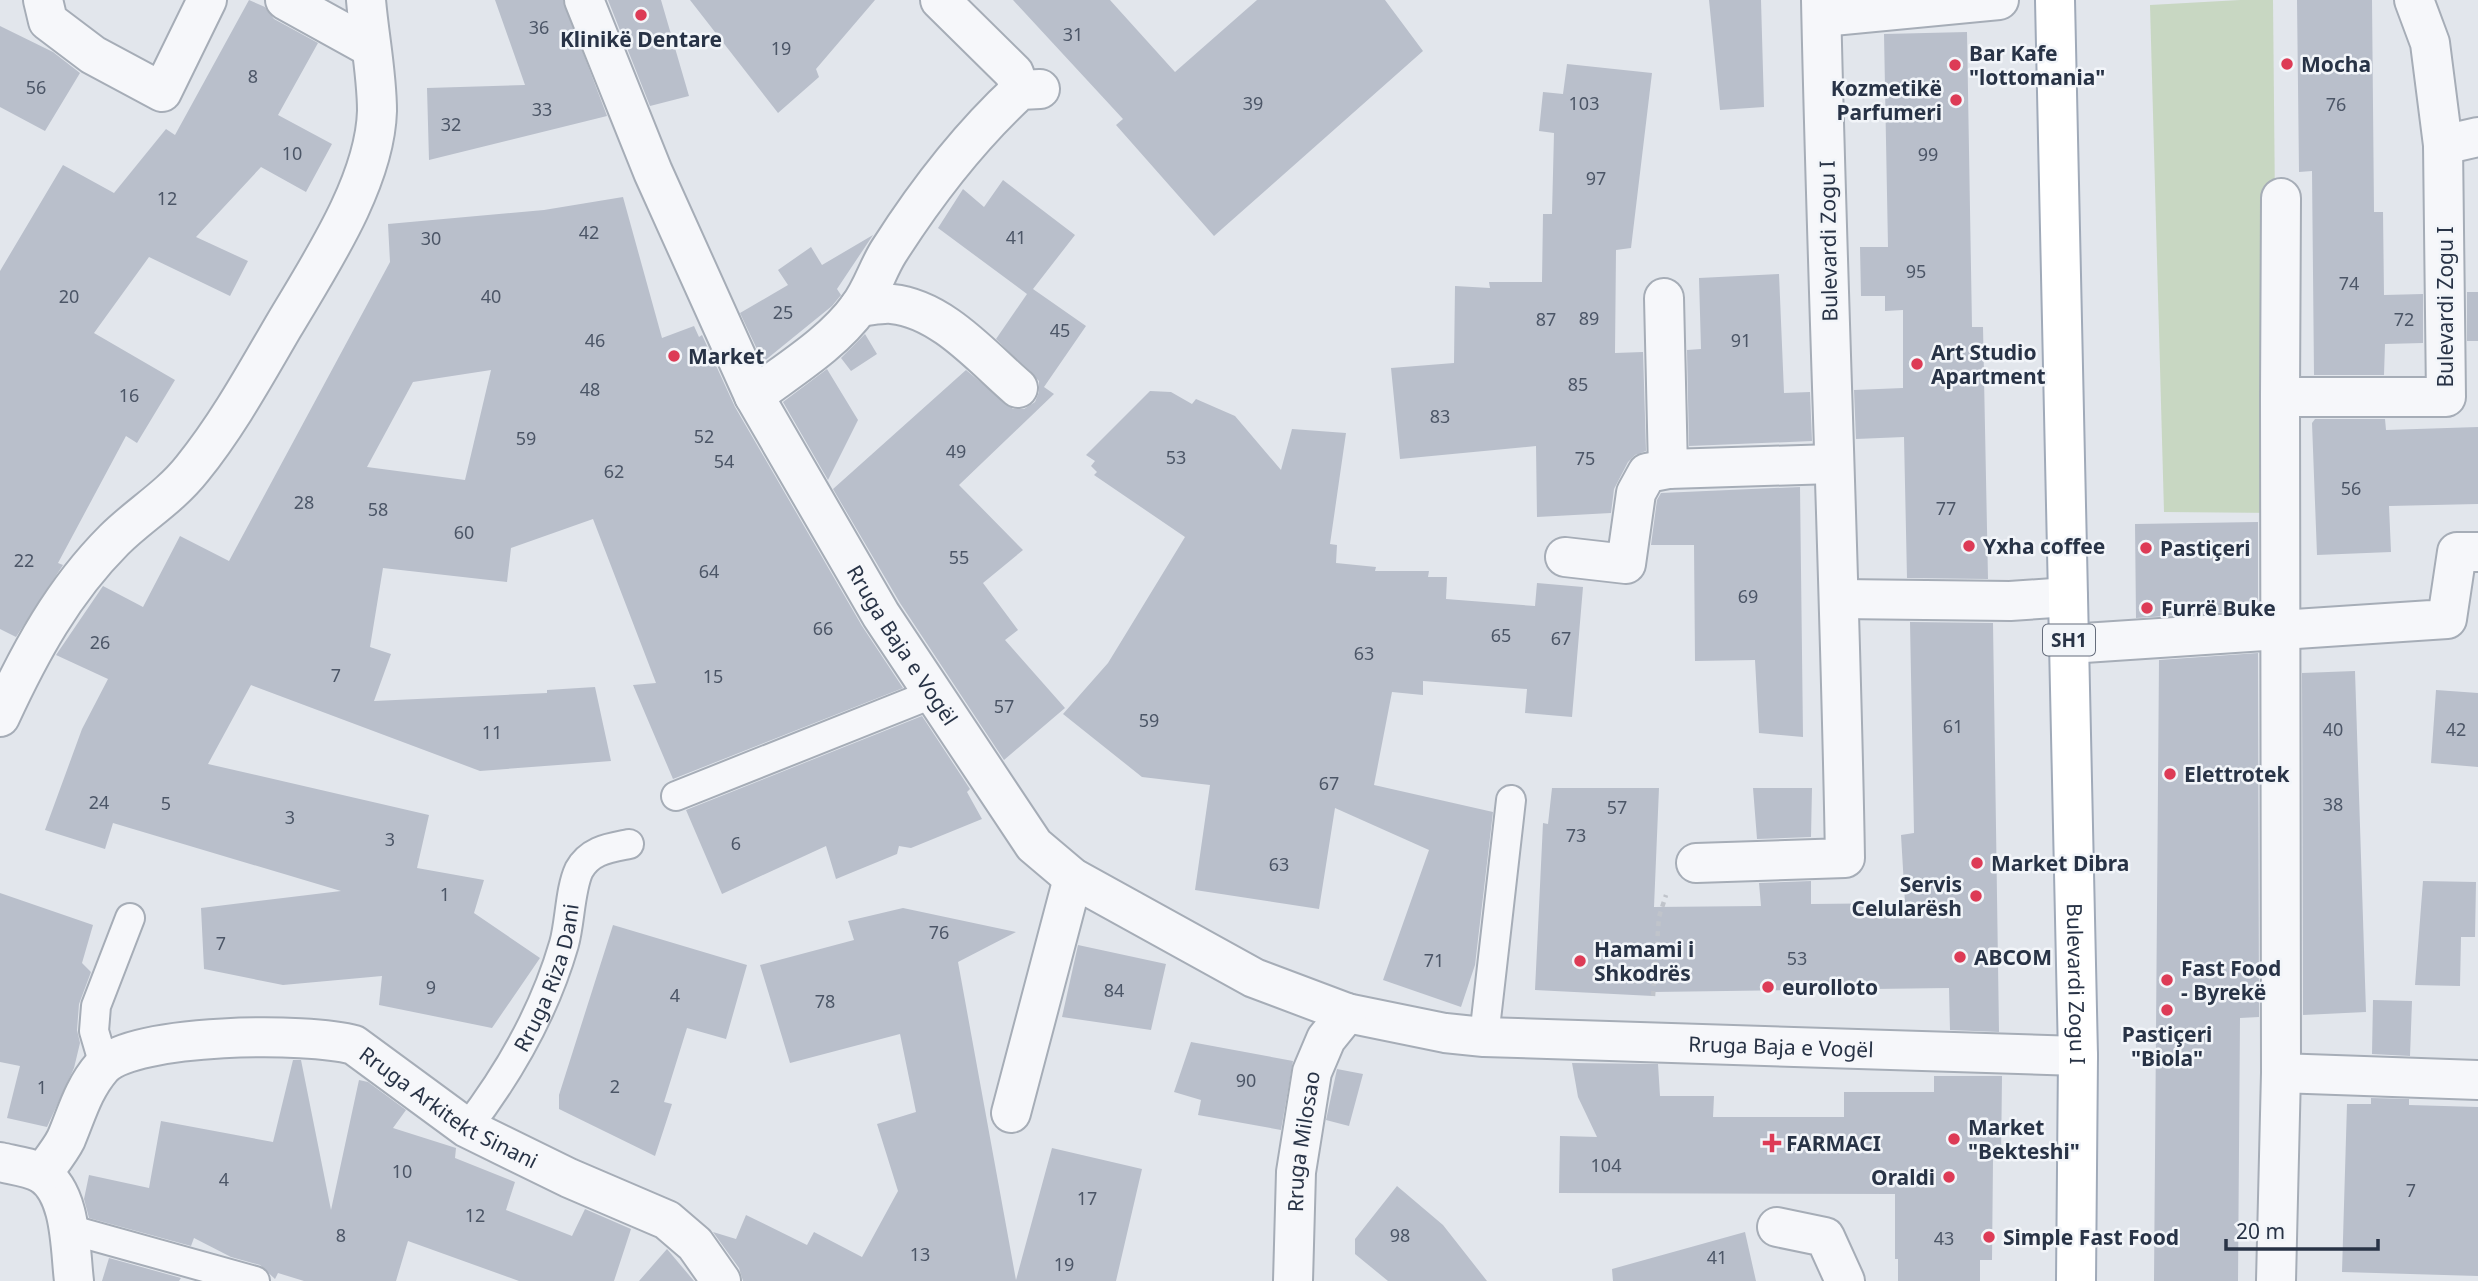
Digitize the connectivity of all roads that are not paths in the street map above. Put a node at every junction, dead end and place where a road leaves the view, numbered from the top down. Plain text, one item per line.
1 (43, 0) edge
2 (207, 0) edge
3 (285, 0) edge
4 (366, 0) edge
5 (584, 0) edge
6 (940, 0) edge
7 (1999, 0) edge
8 (2055, 0) edge
9 (2414, 0) edge
10 (1822, 9) edge
11 (370, 47) junction
12 (2461, 141) edge
13 (2281, 198) dead end
14 (1664, 298) dead end
15 (859, 307) junction
16 (1018, 388) dead end
17 (754, 396) junction
18 (2280, 397) junction
19 (1833, 464) junction
20 (1668, 469) junction
21 (2478, 552) edge
22 (1565, 557) dead end
23 (2068, 597) junction
24 (1841, 599) junction
25 (2282, 630) junction
26 (2069, 644) junction
27 (932, 694) junction
28 (0, 717) edge
29 (676, 796) dead end
30 (1511, 800) dead end
31 (629, 844) dead end
32 (1696, 863) road end
33 (1073, 878) junction
34 (130, 918) dead end
35 (1347, 1013) junction
36 (1484, 1037) junction
37 (2078, 1056) junction
38 (104, 1065) junction
39 (2281, 1073) junction
40 (2478, 1080) edge
41 (1011, 1113) dead end
42 (467, 1128) junction
43 (0, 1162) edge
44 (42, 1174) junction
45 (1777, 1227) dead end
46 (68, 1229) junction
47 (74, 1281) edge
48 (255, 1281) edge
49 (721, 1281) edge
50 (1293, 1281) edge
51 (1845, 1281) edge
52 (2076, 1281) edge
53 (2276, 1281) edge

1 - 2 street
3 - 11 street
4 - 11 street
5 - 17 street, Rruga Baja e Vogël
6 - 15 street
7 - 10 street, Bulevardi Zogu I
8 - 23 main road, Bulevardi Zogu I / SH1
9 - 12 street, Bulevardi Zogu I
10 - 19 street, Bulevardi Zogu I
11 - 28 street
12 - 18 street, Bulevardi Zogu I
13 - 18 street
14 - 20 street
15 - 16 street
15 - 17 street
17 - 27 street, Rruga Baja e Vogël
18 - 25 street
19 - 20 street
19 - 24 street, Bulevardi Zogu I
20 - 22 street
21 - 25 street
23 - 24 street
23 - 26 main road, Bulevardi Zogu I / SH1
24 - 32 street, Bulevardi Zogu I
25 - 26 street
25 - 39 street
26 - 37 main road, Bulevardi Zogu I / SH1
27 - 29 lane
27 - 33 street, Rruga Baja e Vogël
30 - 36 lane
31 - 42 lane, Rruga Riza Dani
33 - 35 street, Rruga Baja e Vogël
33 - 41 street
34 - 38 lane
35 - 36 street, Rruga Baja e Vogël
35 - 50 street, Rruga Milosao
36 - 37 street, Rruga Baja e Vogël
37 - 52 main road, Bulevardi Zogu I / SH1
38 - 42 street, Rruga Arkitekt Sinani
38 - 44 street, Rruga Arkitekt Sinani
39 - 40 street
39 - 53 street
42 - 49 street, Rruga Arkitekt Sinani
43 - 44 street
44 - 46 street
45 - 51 street
46 - 47 street
46 - 48 lane

